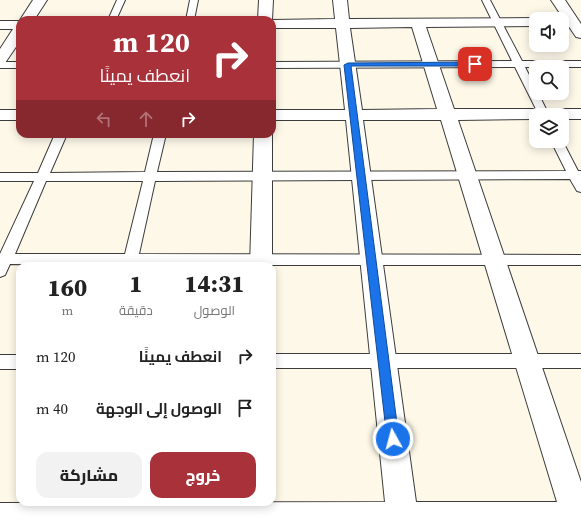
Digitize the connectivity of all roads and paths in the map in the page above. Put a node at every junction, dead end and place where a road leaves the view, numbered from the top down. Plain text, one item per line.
1 (40, 0) edge
2 (121, 0) edge
3 (194, 0) edge
4 (266, 0) edge
5 (340, 0) edge
6 (486, 0) edge
7 (558, 0) edge
8 (29, 16) edge
9 (114, 16) edge
10 (191, 16) edge
11 (265, 16) edge
12 (498, 22) junction
13 (529, 22) edge
14 (572, 22) edge
15 (342, 23) junction
16 (418, 23) junction
17 (276, 24) edge
18 (0, 25) edge
19 (16, 25) edge
20 (581, 34) edge
21 (16, 36) edge
22 (0, 60) edge
23 (432, 64) junction
24 (519, 64) junction
25 (581, 64) edge
26 (0, 65) edge
27 (16, 65) edge
28 (276, 65) edge
29 (348, 65) junction
30 (541, 108) edge
31 (354, 114) junction
32 (448, 114) junction
33 (529, 114) edge
34 (569, 114) edge
35 (581, 114) edge
36 (0, 115) edge
37 (16, 115) edge
38 (276, 115) edge
39 (59, 138) edge
40 (159, 138) edge
41 (263, 138) edge
42 (561, 148) edge
43 (578, 175) edge
44 (361, 176) junction
45 (467, 176) junction
46 (42, 177) junction
47 (150, 177) junction
48 (262, 177) junction
49 (0, 178) edge
50 (581, 188) edge
51 (372, 260) junction
52 (495, 260) junction
53 (581, 260) edge
54 (129, 262) edge
55 (261, 262) edge
56 (2, 263) edge
57 (16, 263) edge
58 (276, 263) edge
59 (276, 361) edge
60 (384, 361) junction
61 (527, 361) junction
62 (581, 361) edge
63 (0, 362) edge
64 (16, 362) edge
65 (70, 514) edge
66 (242, 514) edge
67 (0, 518) edge
68 (579, 519) edge
69 (403, 520) edge

1 - 8 street
2 - 9 lane
3 - 10 lane
4 - 11 street
5 - 15 street
6 - 12 lane
7 - 14 street
12 - 13 street
12 - 16 street
12 - 24 lane
14 - 20 street
15 - 16 street
15 - 17 street
15 - 29 street
16 - 23 street
18 - 19 street
21 - 22 street
23 - 24 lane
23 - 29 lane
23 - 32 street
24 - 25 lane
24 - 30 lane
26 - 27 lane
28 - 29 lane
29 - 31 street
31 - 32 street
31 - 38 street
31 - 44 street
32 - 33 street
32 - 45 street
34 - 35 street
36 - 37 street
39 - 46 lane
40 - 47 lane
41 - 48 street
42 - 43 lane
43 - 45 lane
43 - 50 lane
44 - 45 lane
44 - 48 lane
44 - 51 street
45 - 52 street
46 - 47 lane
46 - 49 lane
46 - 56 lane
47 - 48 lane
47 - 54 lane
48 - 55 street
51 - 52 lane
51 - 58 lane
51 - 60 street
52 - 53 lane
52 - 61 street
56 - 57 lane
59 - 60 lane
60 - 61 lane
60 - 69 street
61 - 62 lane
61 - 68 street
63 - 64 lane
65 - 66 street
65 - 67 street
66 - 69 street
68 - 69 street

